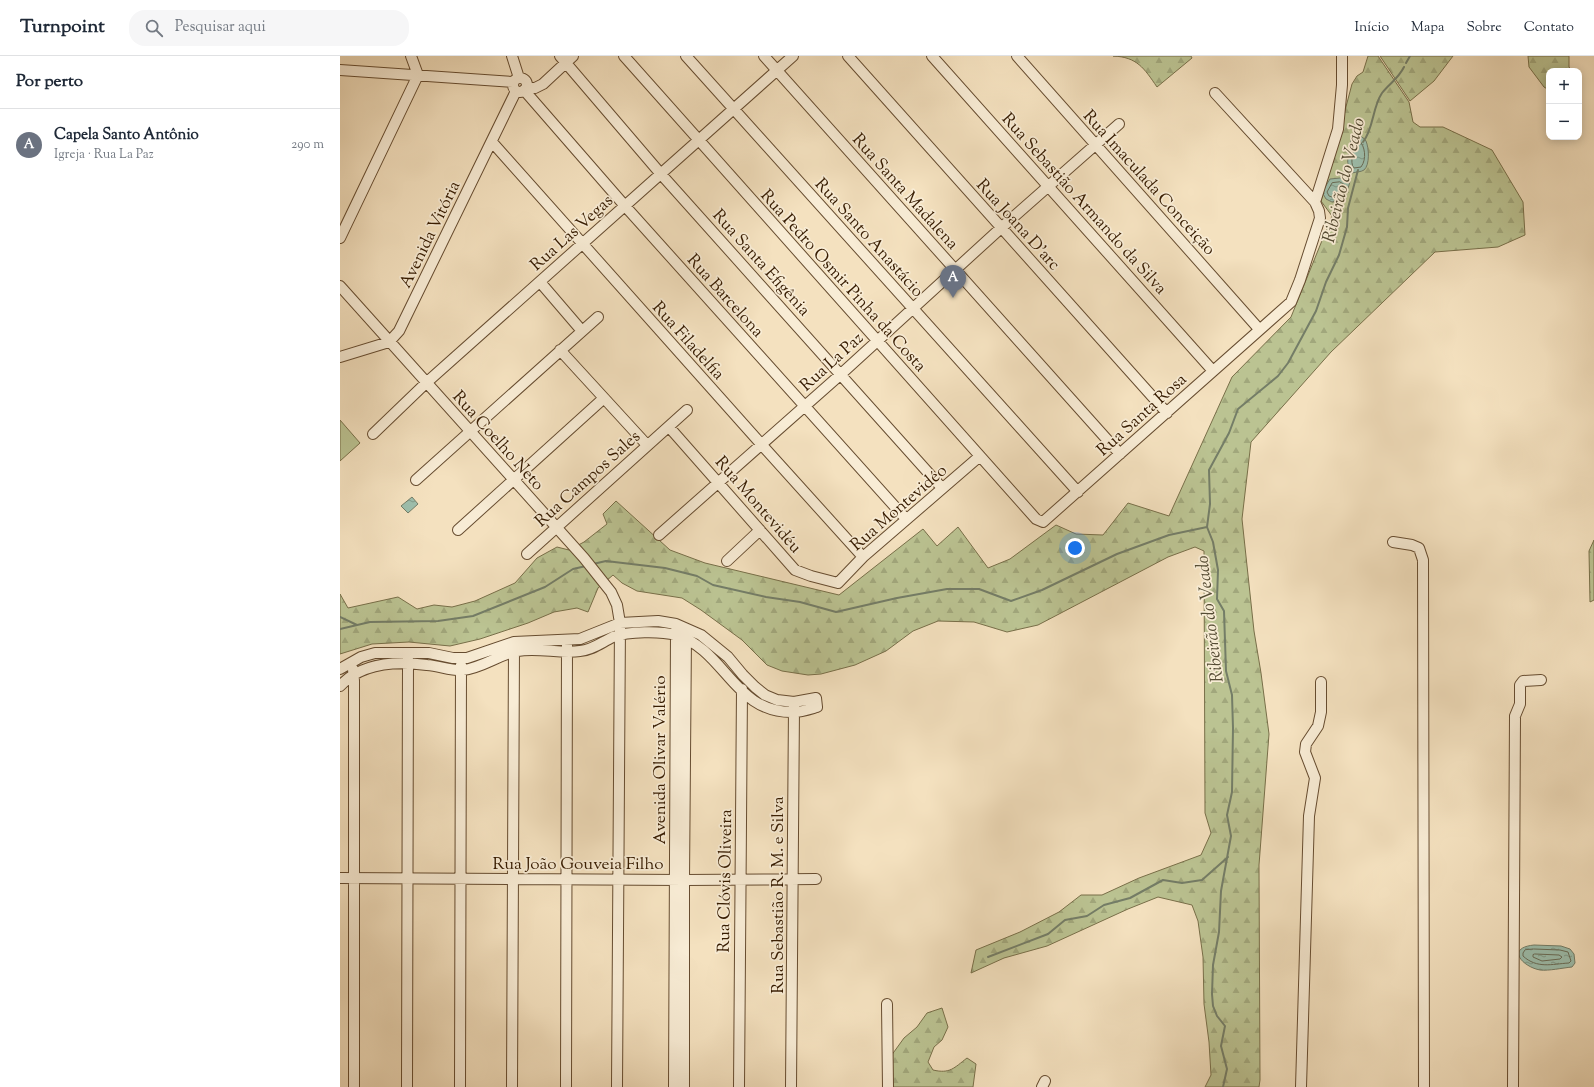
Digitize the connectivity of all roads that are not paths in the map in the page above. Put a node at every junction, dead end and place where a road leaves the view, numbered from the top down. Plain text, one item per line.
1 (411, 56) edge
2 (512, 56) edge
3 (624, 56) edge
4 (686, 56) edge
5 (764, 56) edge
6 (793, 56) edge
7 (848, 56) edge
8 (932, 56) edge
9 (1017, 56) edge
10 (1342, 56) edge
11 (566, 58) edge
12 (340, 70) edge
13 (776, 70) junction
14 (418, 75) junction
15 (521, 85) junction
16 (1215, 93) dead end
17 (733, 109) junction
18 (1119, 124) dead end
19 (698, 140) junction
20 (492, 142) junction
21 (1095, 145) junction
22 (660, 173) junction
23 (1049, 186) junction
24 (1315, 202) junction
25 (625, 206) junction
26 (1001, 228) junction
27 (340, 238) edge
28 (582, 244) junction
29 (955, 270) junction
30 (540, 282) junction
31 (340, 286) edge
32 (913, 309) junction
33 (598, 317) dead end
34 (1259, 329) junction
35 (582, 330) junction
36 (389, 342) junction
37 (877, 342) junction
38 (560, 350) junction
39 (340, 357) edge
40 (1214, 371) junction
41 (840, 375) junction
42 (426, 383) junction
43 (604, 398) junction
44 (804, 406) junction
45 (687, 410) dead end
46 (1166, 413) junction
47 (669, 427) junction
48 (470, 430) junction
49 (373, 434) dead end
50 (761, 444) junction
51 (647, 445) junction
52 (1120, 454) junction
53 (980, 456) junction
54 (416, 480) dead end
55 (514, 480) junction
56 (719, 482) junction
57 (942, 488) junction
58 (1078, 492) junction
59 (906, 519) junction
60 (1043, 522) joint
61 (556, 528) junction
62 (458, 530) dead end
63 (760, 530) junction
64 (659, 535) dead end
65 (1393, 542) dead end
66 (527, 554) dead end
67 (863, 557) junction
68 (726, 561) dead end
69 (838, 583) joint
70 (620, 623) junction
71 (676, 624) junction
72 (686, 628) junction
73 (620, 635) junction
74 (676, 635) junction
75 (567, 640) junction
76 (686, 640) junction
77 (514, 647) junction
78 (567, 651) junction
79 (408, 652) junction
80 (461, 658) junction
81 (352, 662) junction
82 (408, 664) junction
83 (340, 669) edge
84 (462, 670) junction
85 (354, 674) junction
86 (743, 675) junction
87 (1542, 680) dead end
88 (1321, 682) dead end
89 (340, 686) edge
90 (742, 693) junction
91 (816, 698) dead end
92 (794, 707) junction
93 (340, 878) edge
94 (355, 878) junction
95 (407, 878) junction
96 (461, 878) junction
97 (513, 878) junction
98 (619, 878) junction
99 (567, 879) junction
100 (740, 879) junction
101 (793, 879) junction
102 (816, 879) dead end
103 (679, 880) junction
104 (887, 1004) dead end
105 (354, 1087) edge
106 (407, 1087) edge
107 (460, 1087) edge
108 (512, 1087) edge
109 (566, 1087) edge
110 (617, 1087) edge
111 (674, 1087) edge
112 (684, 1087) edge
113 (739, 1087) edge
114 (791, 1087) edge
115 (888, 1087) edge
116 (1301, 1087) edge
117 (1424, 1087) edge
118 (1512, 1087) edge

1 - 14 street
2 - 15 street
3 - 19 street, Rua Pedro Osmir Pinha da Costa
4 - 17 street, Rua Santo Anastácio
5 - 13 street, Rua Santa Madalena
6 - 13 street, Rua Las Vegas
7 - 26 street, Rua Joana D'arc
8 - 23 street, Rua Sebastião Armando da Silva
9 - 21 street, Rua Imaculada Conceição
10 - 24 street
11 - 15 street
11 - 22 street, Rua Santa Efigênia
12 - 14 street
13 - 17 street, Rua Las Vegas
13 - 29 street, Rua Santa Madalena
14 - 15 street
14 - 27 street
15 - 20 street, Avenida Vitória
15 - 25 street, Rua Barcelona
16 - 24 street
17 - 19 street, Rua Las Vegas
17 - 32 street, Rua Santo Anastácio
18 - 21 street, Rua La Paz
19 - 22 street, Rua Las Vegas
19 - 37 street, Rua Pedro Osmir Pinha da Costa
20 - 28 street, Rua Filadelfia
20 - 36 street, Avenida Vitória
21 - 23 street, Rua La Paz
21 - 34 street, Rua Imaculada Conceição
22 - 25 street, Rua Las Vegas
22 - 41 street, Rua Santa Efigênia
23 - 26 street, Rua La Paz
23 - 40 street, Rua Sebastião Armando da Silva
24 - 34 street, Rua Santa Rosa
25 - 28 street, Rua Las Vegas
25 - 44 street, Rua Barcelona
26 - 29 street, Rua La Paz
26 - 46 street, Rua Joana D'arc
28 - 30 street, Rua Las Vegas
28 - 50 street, Rua Filadelfia
29 - 32 street, Rua La Paz
29 - 52 street, Rua Santa Madalena
30 - 35 street
30 - 42 street, Rua Las Vegas
31 - 36 street, Rua Coelho Neto
32 - 37 street, Rua La Paz
32 - 58 street, Rua Santo Anastácio
33 - 35 street
34 - 40 street, Rua Santa Rosa
35 - 38 street
36 - 39 street
36 - 42 street, Rua Coelho Neto
37 - 41 street, Rua La Paz
37 - 53 street, Rua Pedro Osmir Pinha da Costa
38 - 43 street
38 - 48 street
40 - 46 street, Rua Santa Rosa
41 - 44 street, Rua La Paz
41 - 57 street, Rua Santa Efigênia
42 - 48 street, Rua Coelho Neto
42 - 49 street, Rua Las Vegas
43 - 51 street
43 - 55 street
44 - 50 street, Rua La Paz
44 - 59 street, Rua Barcelona
45 - 47 street, Rua Campos Sales
46 - 52 street, Rua Santa Rosa
47 - 51 street, Rua Campos Sales
47 - 56 street, Rua Montevidéu
48 - 54 street
48 - 55 street, Rua Coelho Neto
50 - 56 street, Rua La Paz
50 - 67 street, Rua Filadelfia
51 - 61 street, Rua Campos Sales
52 - 58 street, Rua Santa Rosa
53 - 57 street, Rua Montevidéo
53 - 60 street, Rua Pedro Osmir Pinha da Costa
55 - 61 street, Rua Coelho Neto
55 - 62 street
56 - 63 street, Rua Montevidéu
56 - 64 street, Rua La Paz
57 - 59 street, Rua Montevidéo
58 - 60 street, Rua Santa Rosa
59 - 67 street, Rua Montevidéo
61 - 66 street, Rua Campos Sales
61 - 70 street, Rua Coelho Neto
63 - 68 street
63 - 69 street, Rua Montevidéu
65 - 117 street
67 - 69 street, Rua Montevidéo
70 - 71 street
70 - 73 street, Rua Coelho Neto
70 - 75 street
71 - 72 street
71 - 74 street, Avenida Olivar Valério
72 - 76 street
72 - 86 street
73 - 74 street
73 - 78 street
73 - 98 street, Rua Coelho Neto
74 - 76 street
74 - 103 street, Avenida Olivar Valério
75 - 77 street
75 - 78 street
76 - 90 street
76 - 103 street
77 - 78 street
77 - 80 street
77 - 84 street
77 - 97 street
78 - 99 street
79 - 80 street
79 - 81 street
79 - 82 street
80 - 84 street
81 - 83 street
81 - 85 street
82 - 84 street
82 - 85 street
82 - 95 street
84 - 96 street
85 - 89 street
85 - 94 street
86 - 90 street, Rua Clóvis Oliveira
86 - 92 street
87 - 118 street
88 - 116 street
90 - 92 street
90 - 100 street, Rua Clóvis Oliveira
91 - 92 street
92 - 101 street, Rua Sebastião R. M. e Silva
93 - 94 street, Rua João Gouveia Filho
94 - 95 street, Rua João Gouveia Filho
94 - 105 street
95 - 96 street, Rua João Gouveia Filho
95 - 106 street
96 - 97 street, Rua João Gouveia Filho
96 - 107 street
97 - 99 street, Rua João Gouveia Filho
97 - 108 street
98 - 99 street, Rua João Gouveia Filho
98 - 103 street, Rua João Gouveia Filho
98 - 110 street, Rua Coelho Neto
99 - 109 street
100 - 101 street, Rua João Gouveia Filho
100 - 103 street, Rua João Gouveia Filho
100 - 113 street, Rua Clóvis Oliveira
101 - 102 street, Rua João Gouveia Filho
101 - 114 street, Rua Sebastião R. M. e Silva
103 - 111 street, Avenida Olivar Valério
103 - 112 street
104 - 115 street

